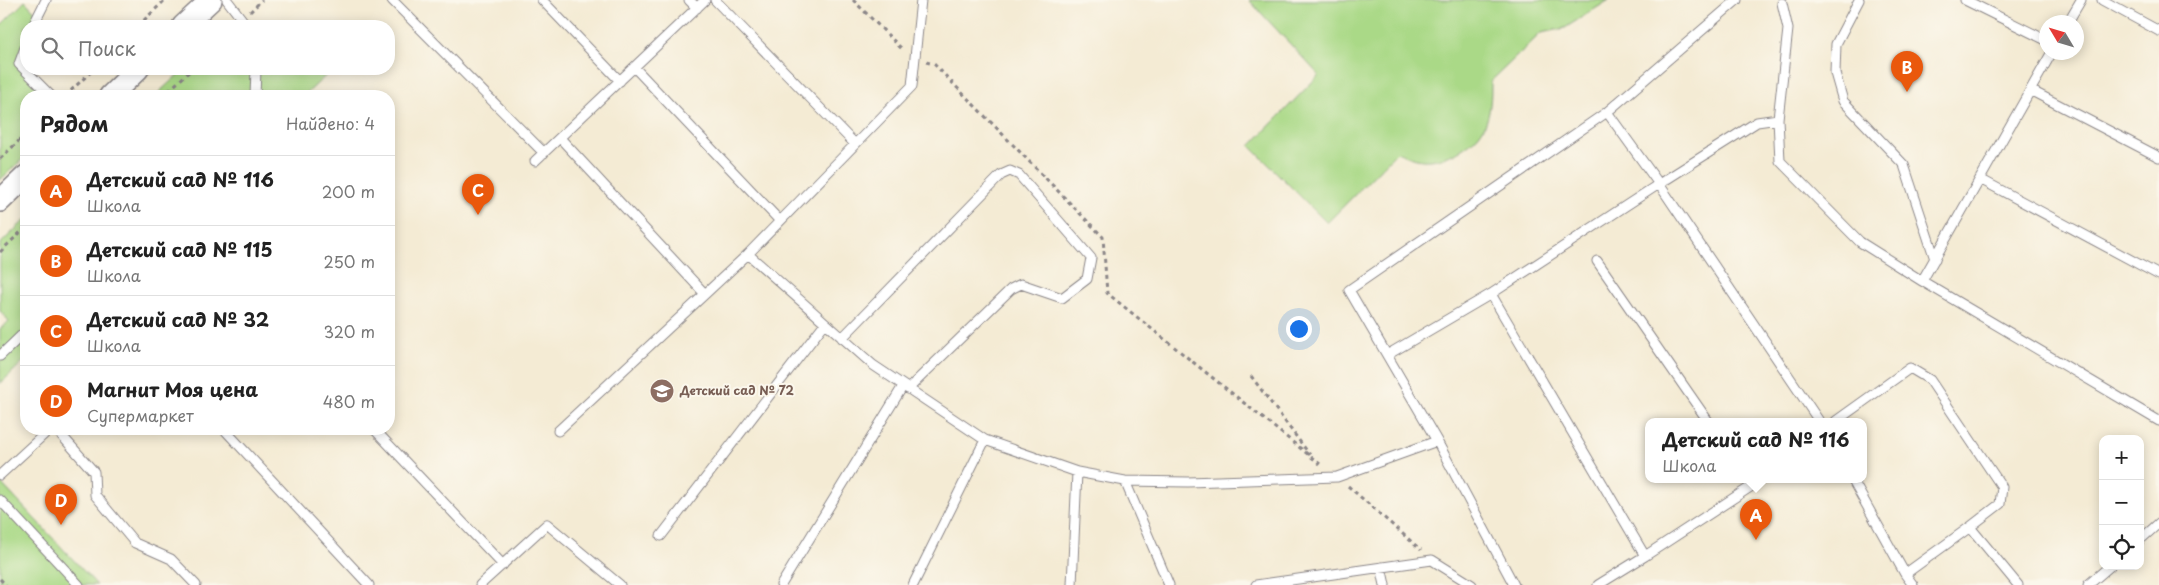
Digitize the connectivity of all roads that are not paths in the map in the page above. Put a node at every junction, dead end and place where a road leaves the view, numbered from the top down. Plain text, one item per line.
1 (46, 0) edge
2 (211, 0) edge
3 (227, 0) edge
4 (392, 0) edge
5 (542, 0) edge
6 (689, 0) edge
7 (705, 0) edge
8 (715, 0) edge
9 (921, 0) edge
10 (1737, 0) edge
11 (1859, 0) edge
12 (1965, 0) edge
13 (2081, 0) edge
14 (2102, 0) edge
15 (1782, 1) edge
16 (696, 8) junction
17 (2072, 15) edge
18 (36, 20) edge
19 (189, 20) edge
20 (242, 20) edge
21 (2159, 31) edge
22 (2039, 37) edge
23 (2047, 60) edge
24 (634, 67) junction
25 (30, 75) edge
26 (132, 75) edge
27 (256, 75) edge
28 (620, 81) junction
29 (46, 90) edge
30 (116, 90) edge
31 (255, 90) edge
32 (2030, 90) junction
33 (1607, 112) junction
34 (1778, 119) junction
35 (560, 138) junction
36 (856, 144) junction
37 (544, 153) junction
38 (2159, 157) edge
39 (535, 161) dead end
40 (1980, 179) junction
41 (20, 182) edge
42 (1659, 184) junction
43 (0, 201) edge
44 (780, 221) junction
45 (748, 254) junction
46 (1935, 259) junction
47 (1597, 261) dead end
48 (2159, 275) edge
49 (1922, 281) junction
50 (705, 294) junction
51 (1491, 294) junction
52 (825, 323) junction
53 (20, 337) edge
54 (842, 338) junction
55 (1387, 355) junction
56 (0, 356) edge
57 (906, 387) junction
58 (1706, 418) edge
59 (1817, 418) edge
60 (1840, 418) edge
61 (2159, 421) edge
62 (558, 431) dead end
63 (43, 435) edge
64 (61, 435) edge
65 (230, 435) edge
66 (380, 435) edge
67 (984, 440) junction
68 (1437, 441) junction
69 (1077, 472) junction
70 (0, 475) edge
71 (1125, 482) junction
72 (1749, 483) edge
73 (1854, 483) edge
74 (0, 500) edge
75 (2159, 523) edge
76 (1970, 527) junction
77 (661, 536) dead end
78 (2144, 536) edge
79 (1645, 556) junction
80 (503, 564) junction
81 (1381, 567) junction
82 (2105, 570) edge
83 (1905, 574) junction
84 (1284, 583) edge
85 (79, 585) edge
86 (196, 585) edge
87 (369, 585) edge
88 (480, 585) edge
89 (620, 585) edge
90 (782, 585) edge
91 (913, 585) edge
92 (1072, 585) edge
93 (1169, 585) edge
94 (1256, 585) edge
95 (1385, 585) edge
96 (1472, 585) edge
97 (1514, 585) edge
98 (1598, 585) edge
99 (1913, 585) edge
100 (2018, 585) edge
101 (2088, 585) edge

1 - 18 lane
2 - 19 street
3 - 20 lane
4 - 37 lane
5 - 28 lane
6 - 16 lane
7 - 16 lane
8 - 36 lane
9 - 36 lane
10 - 33 lane
11 - 46 lane
12 - 22 lane
13 - 17 lane
14 - 21 lane
15 - 34 lane
16 - 24 lane
23 - 32 lane
24 - 28 lane
24 - 44 lane
25 - 29 lane
26 - 30 street
27 - 31 lane
28 - 35 lane
32 - 38 lane
32 - 40 lane
33 - 42 lane
33 - 55 lane
34 - 42 lane
34 - 49 lane
35 - 37 lane
35 - 50 lane
36 - 44 lane
37 - 39 lane
40 - 46 lane
40 - 48 lane
41 - 43 street
42 - 51 lane
42 - 59 lane
44 - 45 lane
45 - 50 lane
45 - 52 lane
46 - 49 lane
47 - 58 lane
49 - 61 lane
50 - 62 lane
51 - 55 lane
51 - 79 lane
52 - 54 lane
52 - 77 lane
53 - 56 lane
54 - 57 lane
54 - 57 lane
55 - 68 lane
57 - 67 lane
57 - 90 lane
60 - 76 lane
63 - 70 lane
64 - 86 lane
65 - 87 lane
66 - 80 lane
67 - 69 lane
67 - 91 lane
68 - 71 lane
68 - 97 lane
69 - 71 lane
69 - 92 lane
71 - 93 lane
72 - 79 lane
73 - 83 lane
74 - 85 lane
75 - 78 lane
76 - 83 lane
76 - 100 lane
79 - 98 lane
80 - 88 lane
80 - 89 lane
81 - 84 lane
81 - 95 lane
81 - 96 lane
82 - 101 lane
83 - 99 lane
84 - 94 lane

